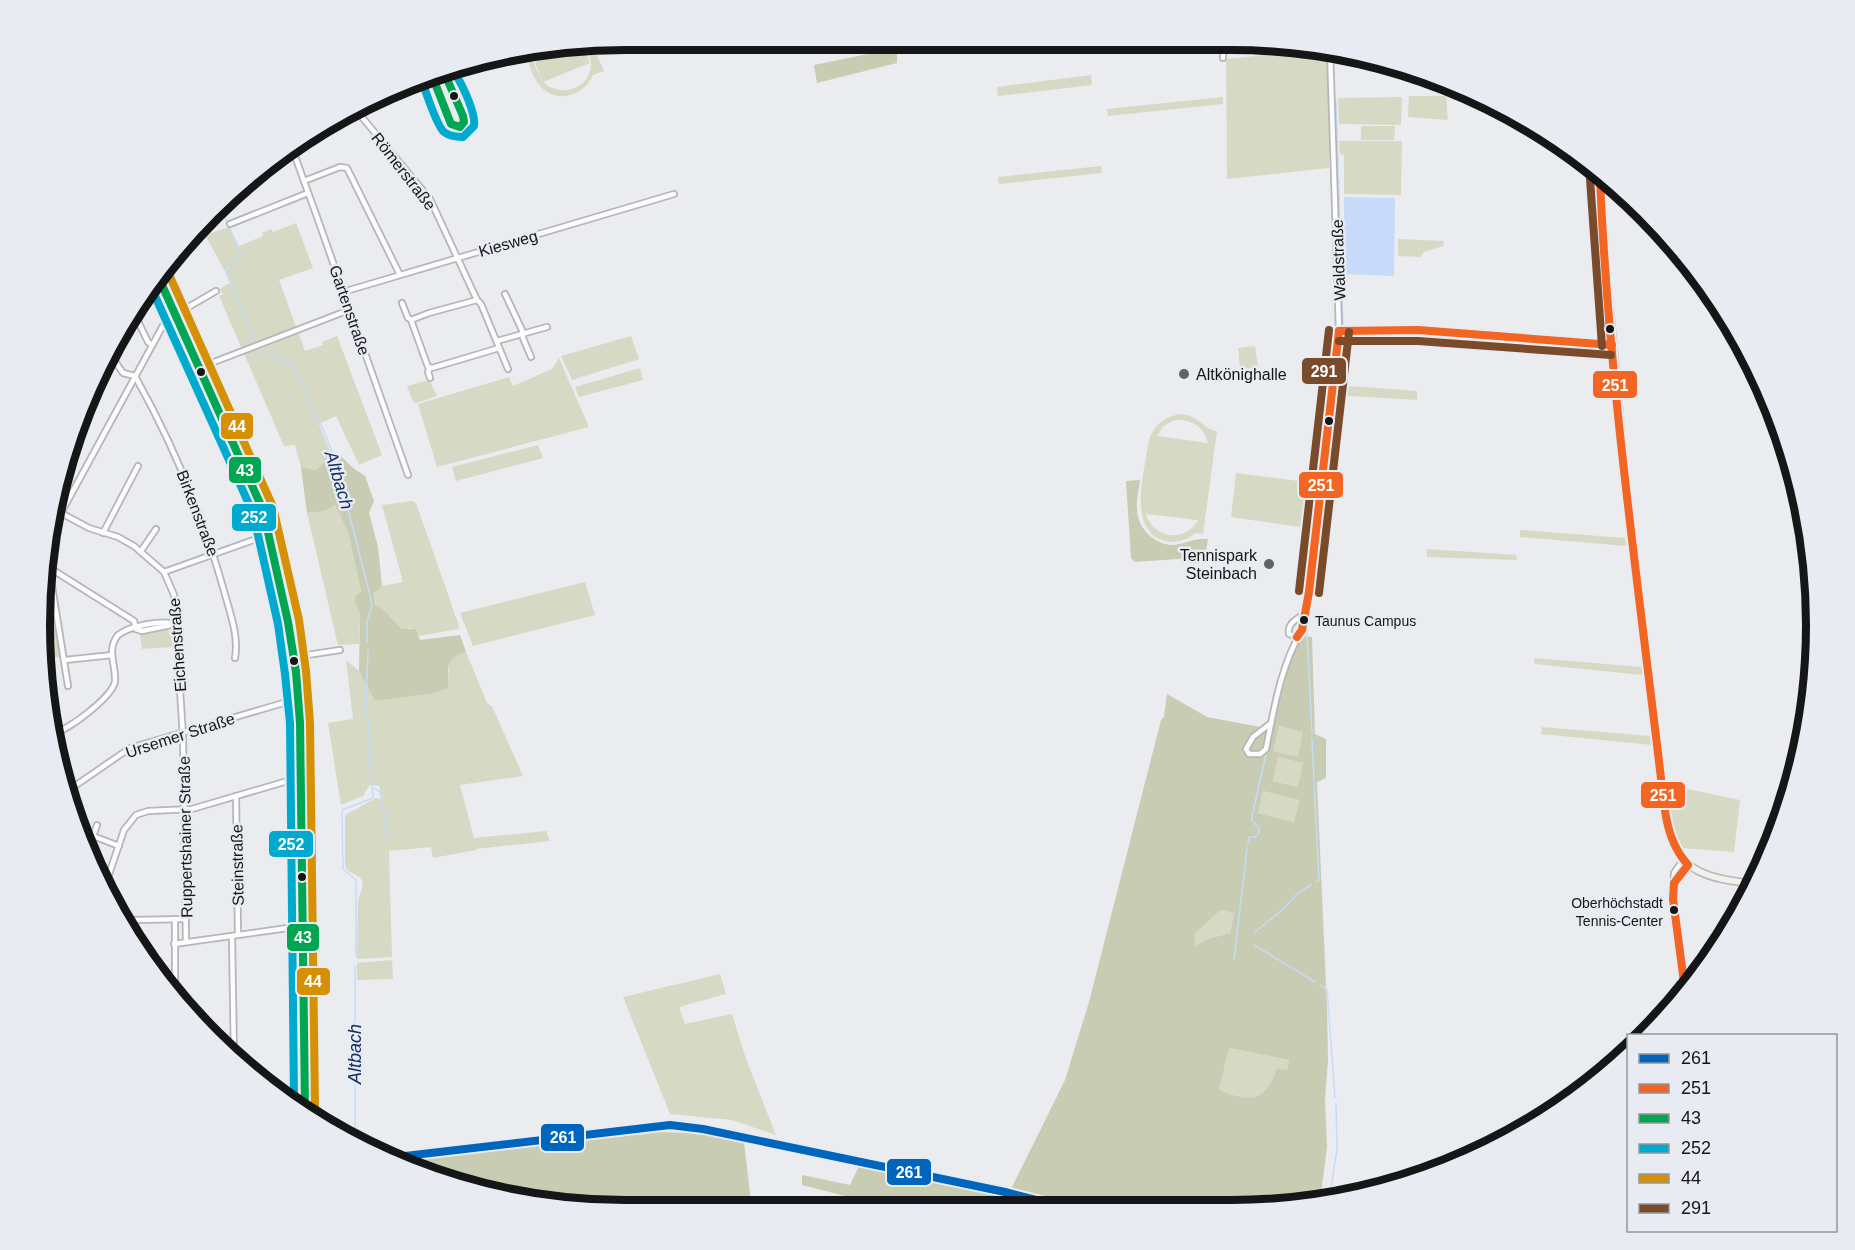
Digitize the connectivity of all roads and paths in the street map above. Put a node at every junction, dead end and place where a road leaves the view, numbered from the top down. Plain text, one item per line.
1 (1223, 50) edge
2 (1223, 58) dead end
3 (1330, 59) edge
4 (360, 115) edge
5 (293, 155) edge
6 (304, 181) junction
7 (1600, 185) edge
8 (308, 193) junction
9 (674, 194) dead end
10 (230, 224) dead end
11 (458, 258) junction
12 (400, 275) junction
13 (162, 284) edge
14 (216, 291) dead end
15 (343, 292) junction
16 (506, 294) dead end
17 (477, 300) junction
18 (402, 303) dead end
19 (349, 309) junction
20 (176, 314) junction
21 (137, 320) edge
22 (411, 320) junction
23 (547, 327) dead end
24 (1340, 331) junction
25 (522, 334) junction
26 (497, 340) junction
27 (152, 345) junction
28 (1612, 345) junction
29 (499, 348) junction
30 (531, 357) dead end
31 (114, 360) edge
32 (201, 367) junction
33 (430, 368) junction
34 (508, 369) dead end
35 (135, 376) junction
36 (430, 378) dead end
37 (138, 466) dead end
38 (408, 475) dead end
39 (61, 513) joint
40 (156, 529) dead end
41 (103, 532) junction
42 (270, 534) junction
43 (141, 551) junction
44 (214, 553) junction
45 (52, 569) edge
46 (55, 571) junction
47 (164, 572) junction
48 (52, 578) edge
49 (51, 582) edge
50 (1306, 613) junction
51 (177, 624) junction
52 (136, 629) junction
53 (1297, 637) junction
54 (340, 650) dead end
55 (112, 656) junction
56 (294, 657) junction
57 (235, 658) dead end
58 (65, 660) junction
59 (68, 686) dead end
60 (299, 700) junction
61 (1271, 723) junction
62 (60, 732) edge
63 (183, 733) junction
64 (301, 777) junction
65 (73, 787) edge
66 (236, 796) junction
67 (184, 810) junction
68 (97, 825) dead end
69 (118, 846) junction
70 (1683, 860) junction
71 (1689, 866) junction
72 (108, 877) edge
73 (1674, 883) junction
74 (1745, 883) edge
75 (131, 919) edge
76 (186, 919) junction
77 (175, 920) junction
78 (302, 926) junction
79 (238, 935) junction
80 (232, 936) junction
81 (186, 942) junction
82 (174, 944) junction
83 (1684, 979) edge
84 (175, 983) edge
85 (234, 1047) edge
86 (305, 1104) edge
87 (403, 1156) edge
88 (1037, 1200) edge

1 - 2 street
3 - 24 street, Waldstraße
4 - 11 street, Römerstraße
5 - 6 street, Gartenstraße
6 - 8 street, Gartenstraße
6 - 12 street
7 - 28 street
8 - 10 street
8 - 15 street, Gartenstraße
9 - 11 street, Kiesweg
11 - 12 street, Kiesweg
11 - 17 street, Römerstraße
12 - 15 street, Kiesweg
13 - 20 street
14 - 20 street
15 - 19 street, Gartenstraße
16 - 25 street
17 - 22 street
17 - 26 street, Römerstraße
18 - 22 street
19 - 32 street
19 - 38 street, Gartenstraße
20 - 27 street
20 - 32 street
21 - 27 street
22 - 33 street
23 - 25 street
24 - 28 street
24 - 50 street, Waldstraße
25 - 26 street
25 - 30 street
26 - 29 street, Römerstraße
27 - 35 street
28 - 70 street
29 - 33 street
29 - 34 street, Römerstraße
31 - 35 street
32 - 42 street
33 - 36 street
35 - 39 street
35 - 44 street, Birkenstraße
37 - 41 street
39 - 41 street, Eichenstraße
40 - 43 street
41 - 43 street, Eichenstraße
42 - 44 street
42 - 56 street
43 - 47 street, Eichenstraße
44 - 47 street
44 - 57 street, Birkenstraße
45 - 46 street
46 - 48 street
46 - 52 street
47 - 51 street, Eichenstraße
49 - 58 street
50 - 53 street, Waldstraße
50 - 53 street, Waldstraße
51 - 52 street
51 - 63 street, Eichenstraße
52 - 55 street
53 - 61 street, Waldstraße
54 - 56 street
55 - 58 street
55 - 62 street
56 - 60 street
58 - 59 street
60 - 63 street, Ursemer Straße
60 - 64 street
61 - 61 street, Waldstraße
63 - 65 street, Ursemer Straße
63 - 67 street, Ruppertshainer Straße
64 - 66 street
64 - 78 street
66 - 67 street
66 - 79 street, Steinstraße
67 - 69 street
67 - 76 street, Ruppertshainer Straße
68 - 69 street
69 - 72 street
70 - 71 street
70 - 73 street
71 - 73 street
71 - 74 street
73 - 83 street
75 - 77 street
76 - 77 street
76 - 81 street, Ruppertshainer Straße
77 - 82 street, Ruppertshainer Straße
78 - 79 street
78 - 86 street
79 - 80 street
80 - 81 street
80 - 85 street
81 - 82 street
82 - 84 street, Ruppertshainer Straße
87 - 88 street

